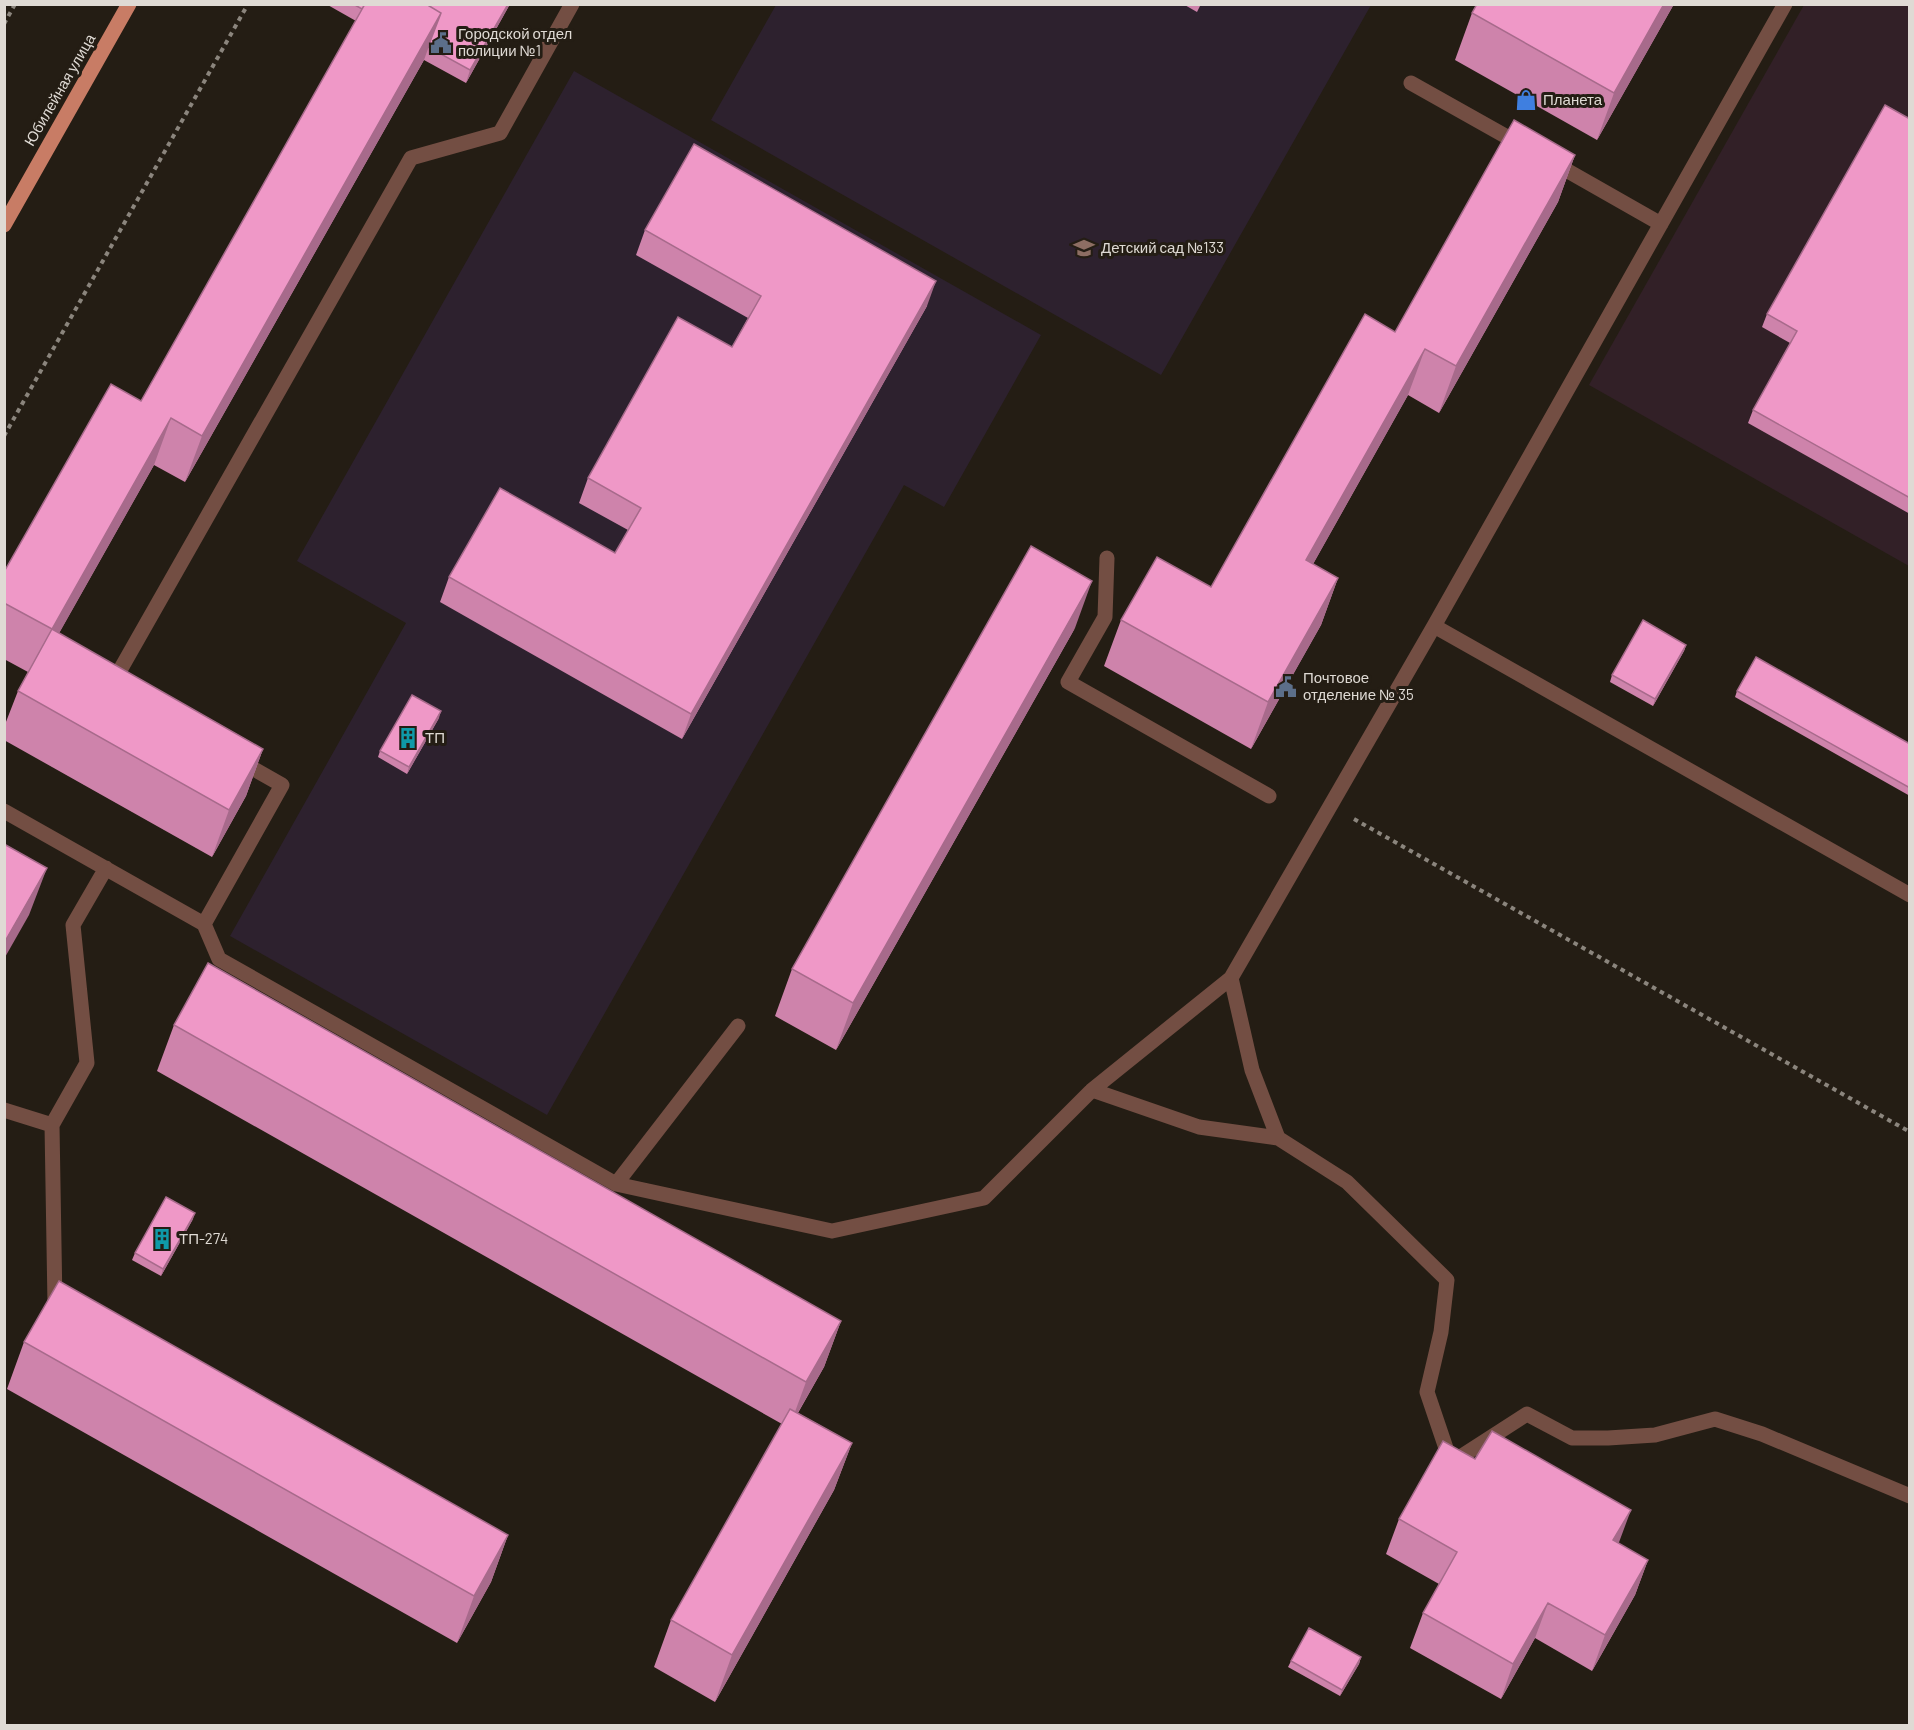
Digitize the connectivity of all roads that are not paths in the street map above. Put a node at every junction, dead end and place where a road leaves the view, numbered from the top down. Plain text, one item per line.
1 (129, 4) edge
2 (572, 4) edge
3 (1785, 4) edge
4 (1411, 83) dead end
5 (1661, 224) junction
6 (4, 225) edge
7 (1107, 558) dead end
8 (1434, 626) junction
9 (120, 694) edge
10 (222, 751) edge
11 (1269, 796) dead end
12 (4, 811) edge
13 (106, 868) junction
14 (1910, 895) edge
15 (204, 924) junction
16 (1231, 978) junction
17 (738, 1026) dead end
18 (1092, 1090) junction
19 (4, 1110) edge
20 (52, 1125) junction
21 (1278, 1137) junction
22 (616, 1184) junction
23 (55, 1305) edge
24 (1910, 1496) edge

1 - 6 main road, Юбилейная улица
2 - 9 lane
3 - 5 lane
4 - 5 lane
5 - 8 lane
7 - 11 lane
8 - 14 lane
8 - 16 lane
10 - 15 lane
12 - 13 lane
13 - 15 lane
13 - 20 lane
15 - 22 lane
16 - 18 lane
16 - 21 lane
17 - 22 lane
18 - 21 lane
18 - 22 lane
19 - 20 lane
20 - 23 lane
21 - 24 lane

